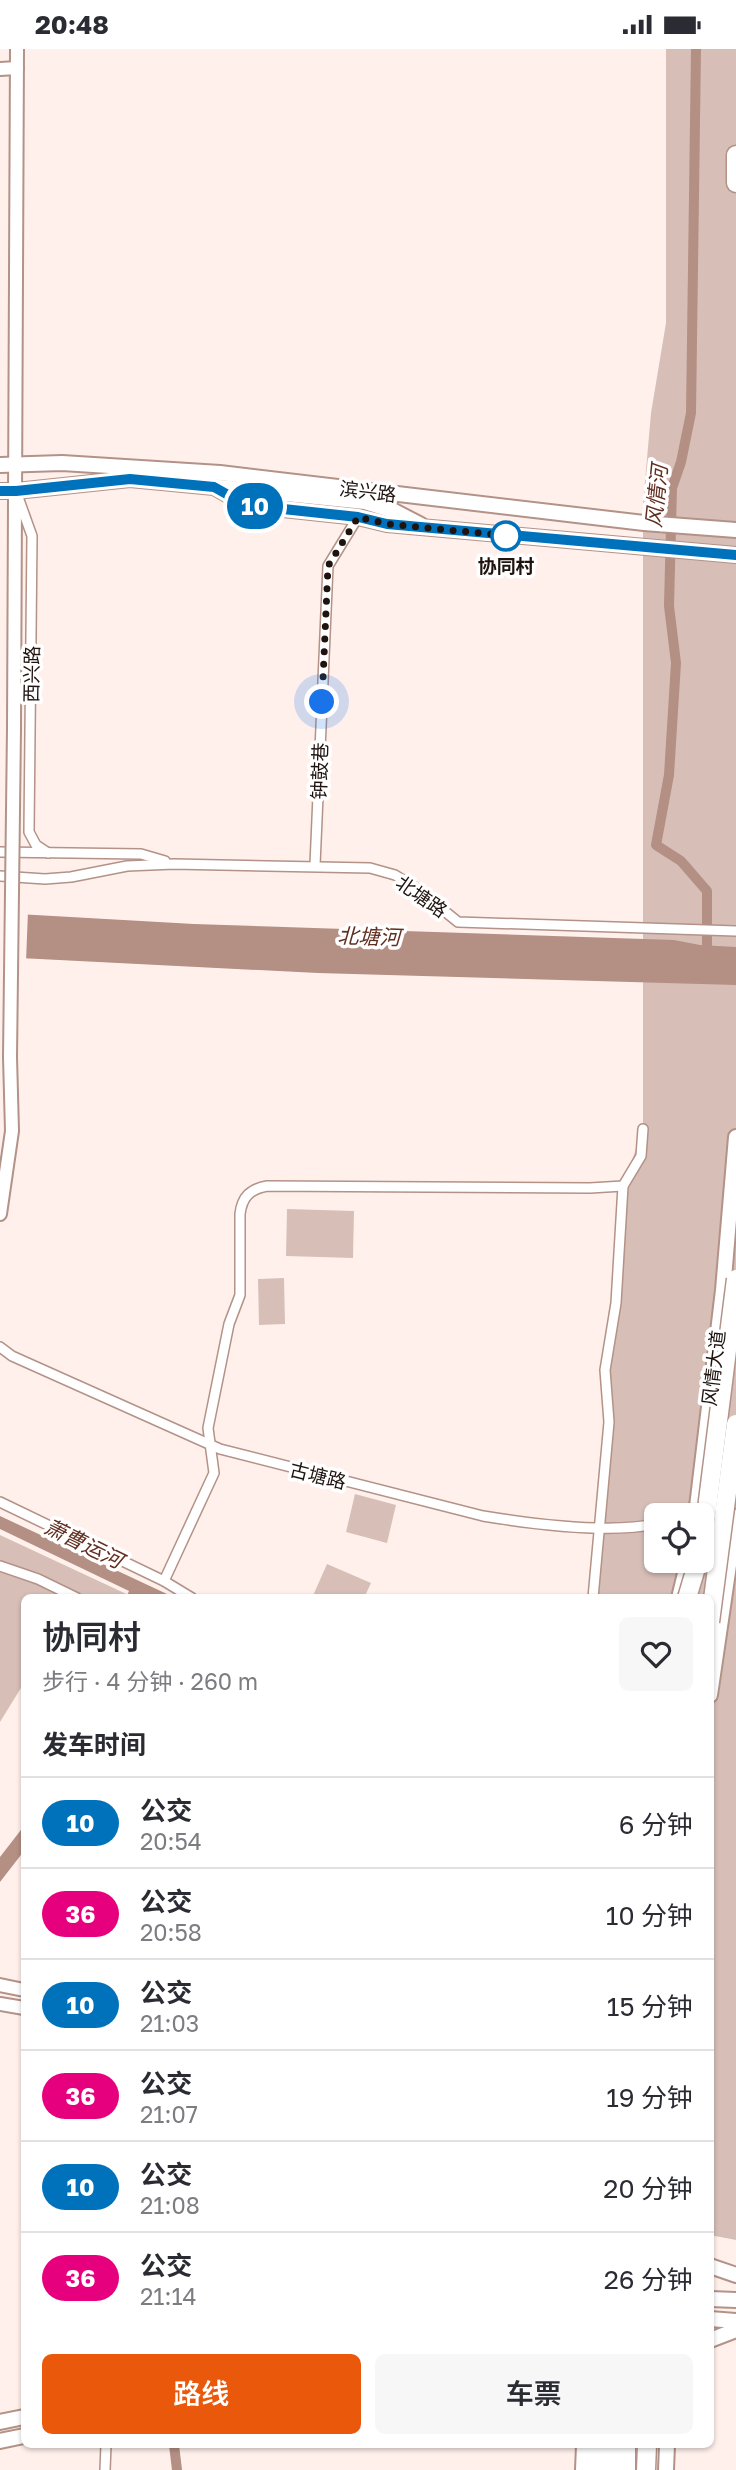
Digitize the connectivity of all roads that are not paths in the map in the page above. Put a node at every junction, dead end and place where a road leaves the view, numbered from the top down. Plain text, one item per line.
1 (17, 49) edge
2 (17, 68) junction
3 (0, 69) edge
4 (736, 157) edge
5 (736, 183) edge
6 (0, 465) edge
7 (16, 465) junction
8 (214, 487) junction
9 (0, 491) edge
10 (16, 491) junction
11 (358, 517) junction
12 (428, 528) junction
13 (736, 530) edge
14 (736, 555) edge
15 (0, 852) edge
16 (48, 853) junction
17 (174, 864) junction
18 (315, 865) junction
19 (0, 876) edge
20 (736, 931) edge
21 (643, 1129) dead end
22 (736, 1137) edge
23 (622, 1186) junction
24 (0, 1214) edge
25 (736, 1279) edge
26 (0, 1347) edge
27 (736, 1424) edge
28 (212, 1445) junction
29 (0, 1502) edge
30 (697, 1503) edge
31 (708, 1503) edge
32 (736, 1517) edge
33 (714, 1525) edge
34 (601, 1527) junction
35 (644, 1527) edge
36 (735, 1540) edge
37 (0, 1566) edge
38 (732, 1570) edge
39 (685, 1573) edge
40 (688, 1573) edge
41 (695, 1573) edge
42 (698, 1573) edge
43 (164, 1581) junction
44 (69, 1594) edge
45 (185, 1594) edge
46 (593, 1594) edge
47 (679, 1594) edge
48 (687, 1594) edge
49 (688, 1594) edge
50 (696, 1594) edge
51 (714, 1594) edge
52 (714, 1672) edge
53 (0, 1985) edge
54 (21, 1989) edge
55 (0, 2004) edge
56 (21, 2008) edge
57 (714, 2267) edge
58 (736, 2274) edge
59 (714, 2299) edge
60 (736, 2300) edge
61 (714, 2319) edge
62 (736, 2321) edge
63 (736, 2330) edge
64 (714, 2338) edge
65 (21, 2418) edge
66 (0, 2422) edge
67 (21, 2437) edge
68 (0, 2441) edge
69 (106, 2448) edge
70 (584, 2448) edge
71 (596, 2448) edge
72 (609, 2448) edge
73 (627, 2448) edge
74 (647, 2448) edge
75 (667, 2448) edge
76 (105, 2470) edge
77 (583, 2470) edge
78 (595, 2470) edge
79 (609, 2470) edge
80 (627, 2470) edge
81 (646, 2470) edge
82 (666, 2470) edge

1 - 2 main road, 西兴路
2 - 3 main road
2 - 7 main road, 西兴路
4 - 5 highway
6 - 7 main road, 滨兴路
7 - 10 main road, 西兴路
7 - 13 main road, 滨兴路
8 - 10 main road, 滨兴路
8 - 11 main road, 滨兴路
8 - 12 main road
9 - 10 main road, 滨兴路
10 - 16 street, 西兴路
10 - 24 main road, 西兴路, bridge
11 - 12 main road, 滨兴路
11 - 18 street, 钟鼓巷
12 - 14 main road, 滨兴路
15 - 16 street, 北塘路
16 - 17 street, 北塘路
17 - 18 street, 北塘路
17 - 19 street, 北塘路
18 - 20 street, 北塘路
21 - 23 street
22 - 30 main road, 风情大道
23 - 28 street
23 - 34 street
25 - 31 highway, bridge
26 - 28 street, 古塘路
27 - 51 highway, bridge
28 - 34 street, 古塘路
28 - 43 street
29 - 43 street
32 - 36 main road
33 - 36 street
34 - 35 street, 古塘路
34 - 46 street
36 - 38 main road
37 - 44 street
38 - 52 main road
39 - 47 main road
40 - 48 main road
41 - 49 highway, bridge
42 - 50 highway, bridge
43 - 45 street
53 - 54 main road
55 - 56 main road
57 - 58 main road
59 - 60 main road
61 - 62 main road
63 - 64 main road
65 - 66 main road
67 - 68 main road
69 - 76 street
70 - 77 main road
71 - 78 highway
72 - 79 highway
73 - 80 highway
74 - 81 highway
75 - 82 main road

